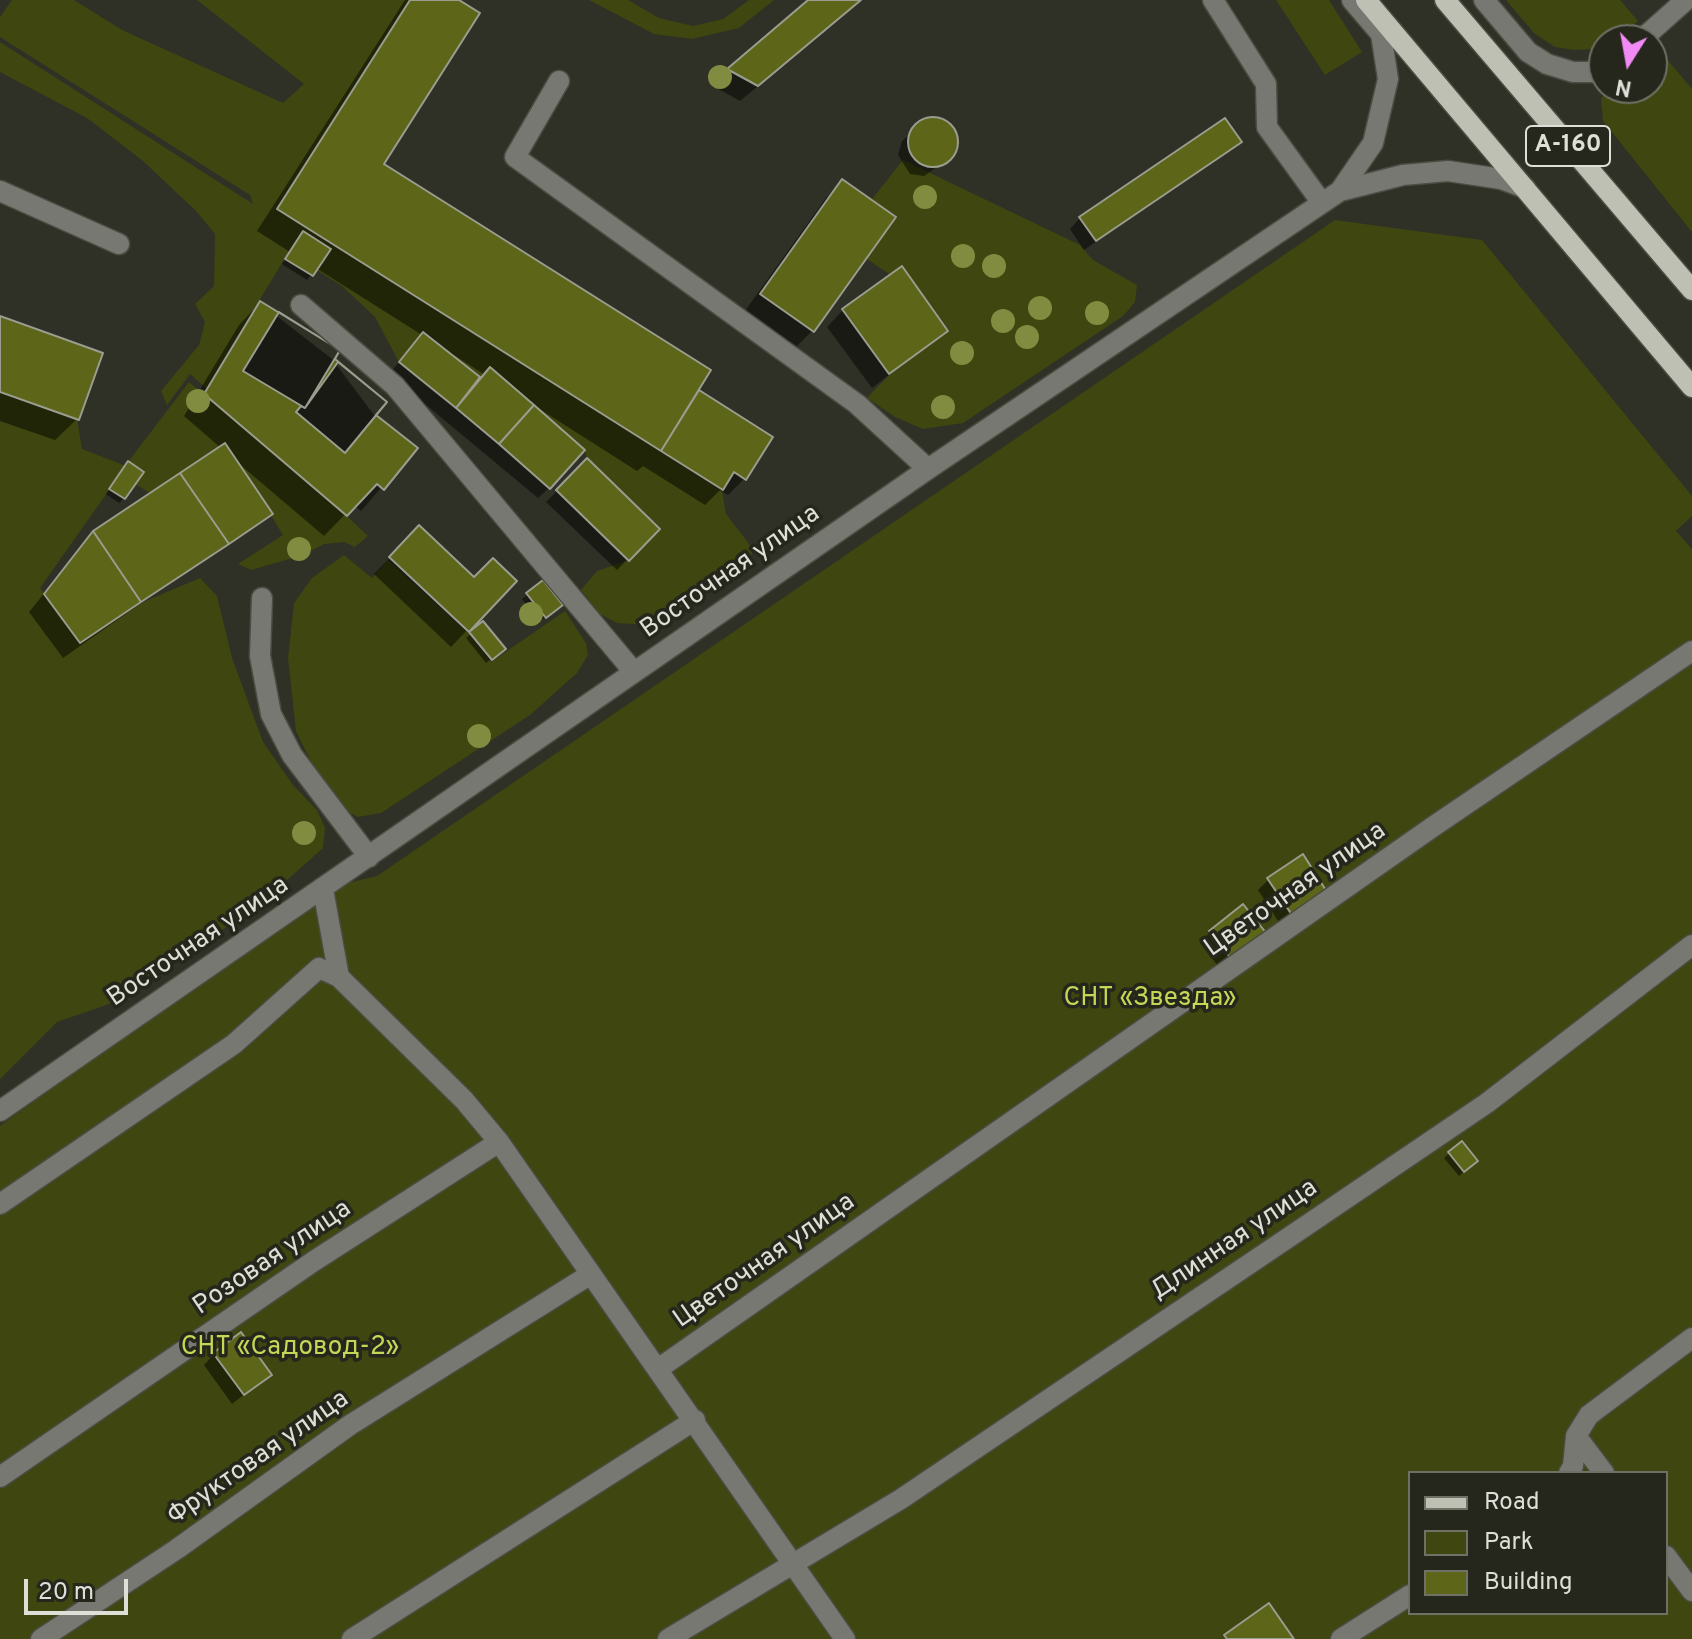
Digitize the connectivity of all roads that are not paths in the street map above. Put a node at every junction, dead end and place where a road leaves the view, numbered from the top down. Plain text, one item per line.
1 (1213, 0) edge
2 (1352, 0) edge
3 (1366, 0) edge
4 (1445, 0) edge
5 (1484, 0) edge
6 (1686, 0) edge
7 (1659, 24) edge
8 (1588, 72) edge
9 (559, 81) dead end
10 (1525, 188) junction
11 (0, 191) edge
12 (1340, 191) junction
13 (1322, 203) junction
14 (119, 244) dead end
15 (1692, 290) edge
16 (301, 305) dead end
17 (1692, 387) edge
18 (928, 469) junction
19 (262, 598) dead end
20 (1692, 651) edge
21 (634, 672) junction
22 (369, 857) junction
23 (323, 889) junction
24 (1692, 945) edge
25 (339, 977) junction
26 (0, 1111) edge
27 (499, 1142) junction
28 (0, 1204) edge
29 (591, 1274) junction
30 (1692, 1338) edge
31 (658, 1369) junction
32 (695, 1420) junction
33 (1576, 1436) junction
34 (1570, 1471) edge
35 (1602, 1471) edge
36 (0, 1477) edge
37 (1668, 1559) edge
38 (795, 1564) junction
39 (1692, 1591) edge
40 (1408, 1596) edge
41 (41, 1639) edge
42 (352, 1639) edge
43 (668, 1639) edge
44 (845, 1639) edge
45 (1341, 1639) edge

1 - 13 street
2 - 12 street
3 - 10 main road, А-160
4 - 15 main road, А-160
5 - 8 street
6 - 7 street
9 - 18 street
10 - 12 street, Восточная улица
10 - 17 main road, А-160
11 - 14 street
12 - 13 street, Восточная улица
13 - 18 street, Восточная улица
16 - 21 street
18 - 21 street, Восточная улица
19 - 22 street
20 - 31 street, Цветочная улица
21 - 22 street, Восточная улица
22 - 23 street, Восточная улица
23 - 25 street
23 - 26 street, Восточная улица
24 - 38 street, Длинная улица
25 - 27 street
25 - 28 street
27 - 29 street
27 - 36 street, Розовая улица
29 - 31 street
29 - 41 street, Фруктовая улица
30 - 33 street
31 - 32 street
32 - 38 street
32 - 42 street
33 - 34 street
33 - 35 street
37 - 39 street
38 - 43 street, Длинная улица
38 - 44 street
40 - 45 street

